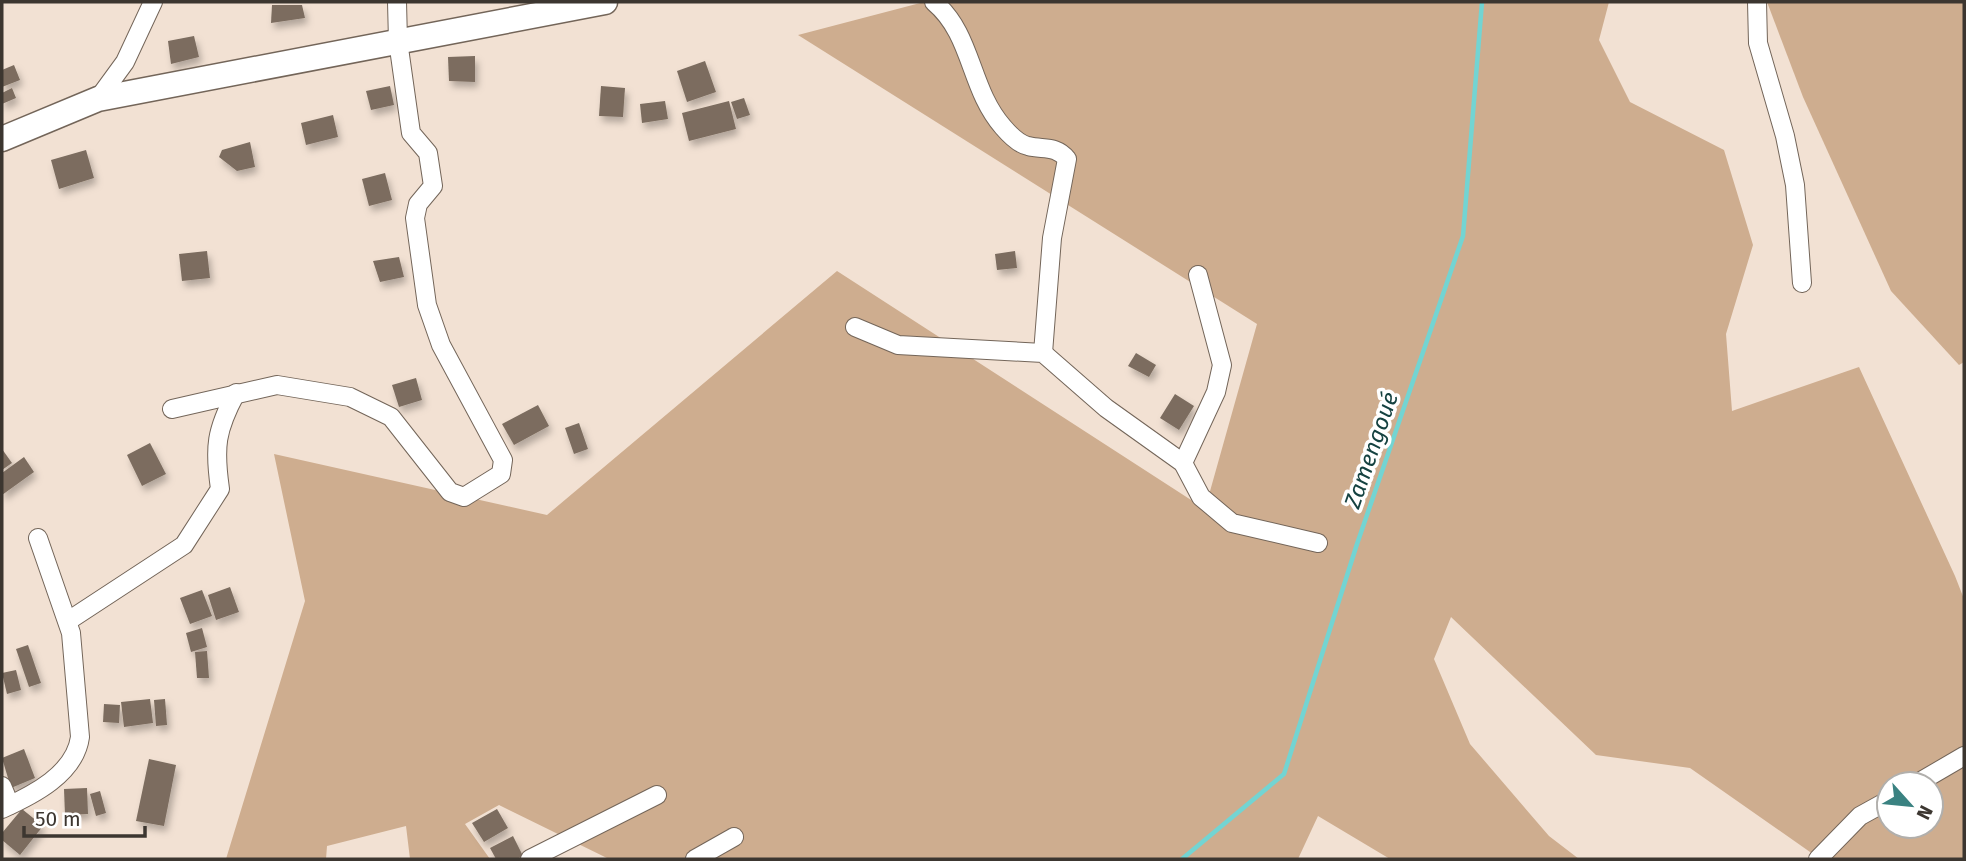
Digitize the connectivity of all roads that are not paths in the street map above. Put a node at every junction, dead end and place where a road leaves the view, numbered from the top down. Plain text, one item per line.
1 (153, 2) edge
2 (397, 2) edge
3 (605, 2) edge
4 (934, 2) edge
5 (1757, 2) edge
6 (398, 41) junction
7 (98, 99) junction
8 (2, 139) edge
9 (1198, 275) dead end
10 (1802, 283) dead end
11 (855, 327) dead end
12 (1042, 353) junction
13 (236, 393) junction
14 (173, 409) dead end
15 (1183, 463) junction
16 (38, 538) dead end
17 (1318, 543) dead end
18 (68, 621) junction
19 (1964, 757) edge
20 (1941, 770) edge
21 (2, 786) edge
22 (657, 795) dead end
23 (6, 807) edge
24 (1875, 808) edge
25 (734, 837) dead end
26 (533, 859) edge
27 (695, 859) edge
28 (1818, 859) edge

1 - 7 street
2 - 6 street
3 - 6 street
4 - 12 street
5 - 10 street
6 - 7 street
6 - 13 street
7 - 8 street
9 - 15 street
11 - 12 street
12 - 15 street
13 - 14 street
13 - 18 street
15 - 17 street
16 - 18 street
18 - 23 street
19 - 20 street
21 - 23 street
22 - 26 street
24 - 28 street
25 - 27 street

